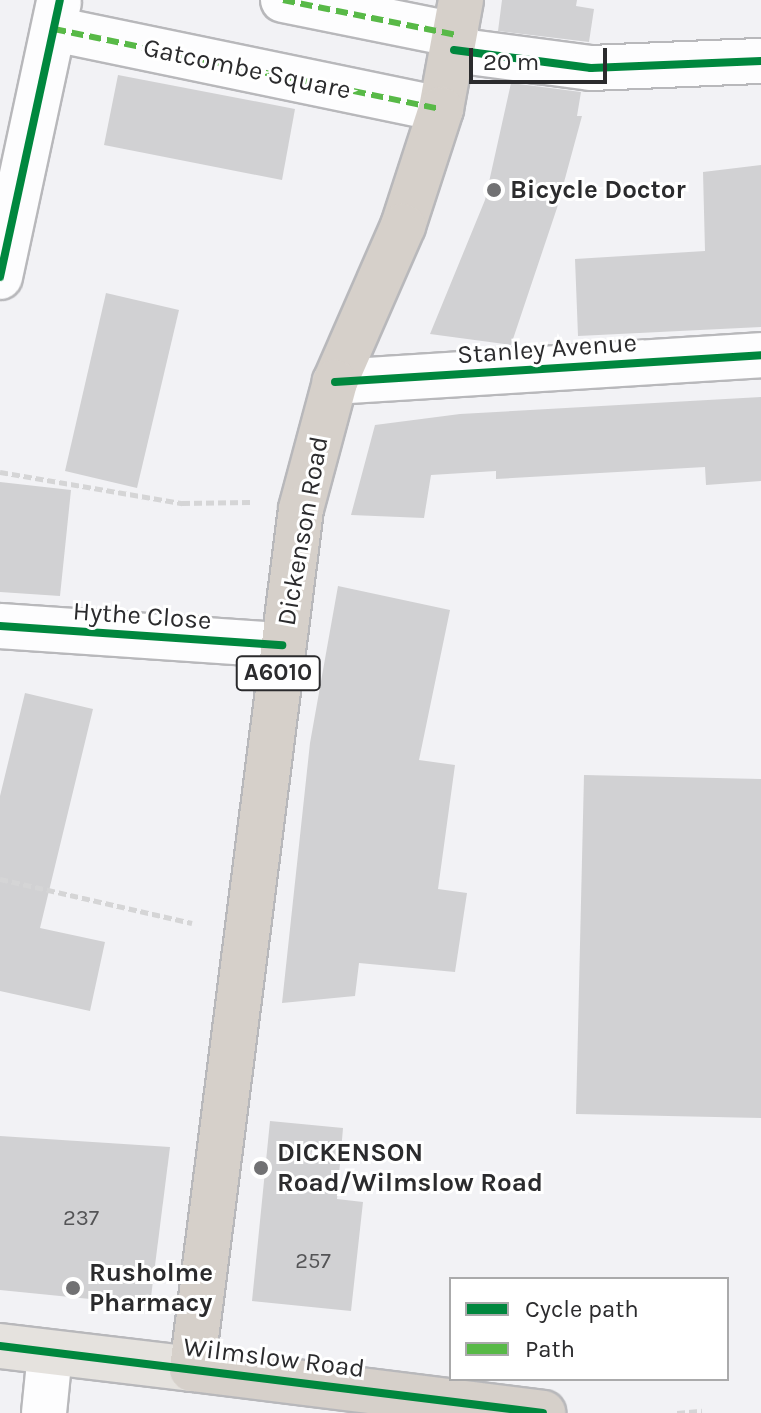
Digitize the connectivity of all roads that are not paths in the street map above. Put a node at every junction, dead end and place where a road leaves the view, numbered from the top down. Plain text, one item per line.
1 (283, 0) edge
2 (57, 14) edge
3 (457, 28) edge
4 (761, 61) edge
5 (441, 109) junction
6 (0, 277) edge
7 (761, 355) edge
8 (335, 382) junction
9 (0, 626) edge
10 (282, 645) junction
11 (0, 1346) edge
12 (50, 1353) junction
13 (192, 1369) junction
14 (44, 1413) edge
15 (543, 1413) edge

1 - 3 street
2 - 5 street, Gatcombe Square
2 - 6 street
3 - 4 street
3 - 5 highway, Dickenson Road / A6010
5 - 8 highway, Dickenson Road / A6010
7 - 8 street, Stanley Avenue
8 - 10 highway, Dickenson Road / A6010
9 - 10 street, Hythe Close
10 - 13 highway, Dickenson Road / A6010
11 - 12 main road, Wilmslow Road
12 - 13 main road, Wilmslow Road
12 - 14 street
13 - 15 highway, Wilmslow Road

